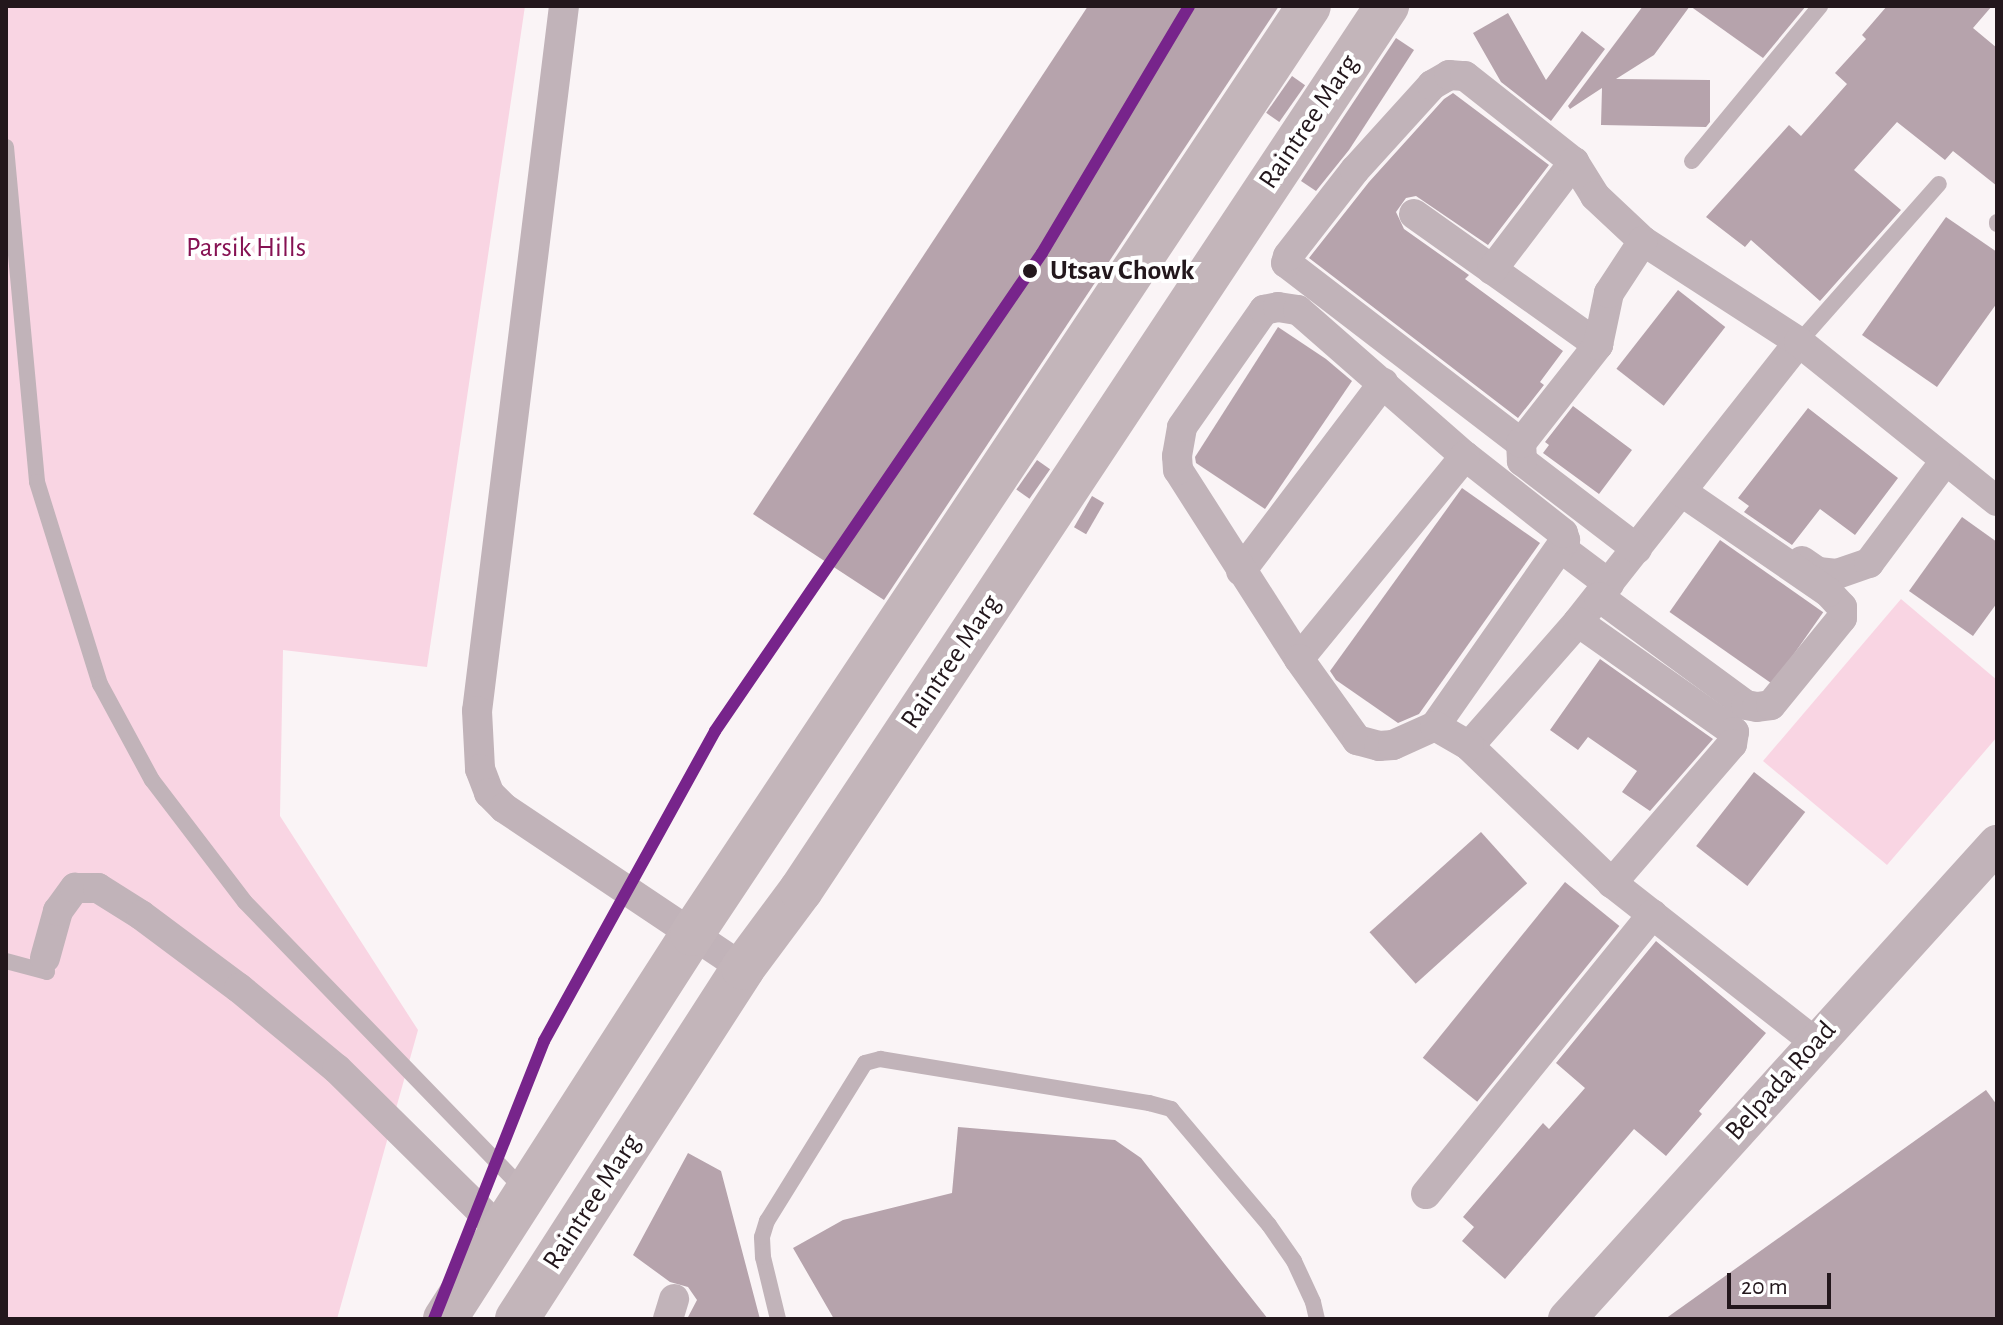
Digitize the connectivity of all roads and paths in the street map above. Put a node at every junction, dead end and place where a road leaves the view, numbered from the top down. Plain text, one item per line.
1 (564, 6) edge
2 (1309, 6) edge
3 (1387, 6) edge
4 (1820, 6) edge
5 (6, 147) edge
6 (1692, 161) dead end
7 (1574, 162) junction
8 (1939, 184) dead end
9 (1414, 214) dead end
10 (1643, 241) junction
11 (1492, 270) junction
12 (1799, 342) junction
13 (1598, 345) junction
14 (1383, 383) junction
15 (1521, 443) junction
16 (1465, 456) junction
17 (1945, 461) junction
18 (1685, 487) junction
19 (1997, 501) edge
20 (1561, 548) junction
21 (1637, 549) junction
22 (1241, 571) junction
23 (1604, 591) junction
24 (1578, 622) junction
25 (1299, 659) junction
26 (1435, 726) junction
27 (1469, 746) junction
28 (1997, 844) edge
29 (1657, 857) dead end
30 (1619, 888) junction
31 (1653, 914) junction
32 (692, 934) junction
33 (45, 958) joint
34 (6, 961) edge
35 (743, 968) junction
36 (1816, 1043) junction
37 (525, 1191) junction
38 (1426, 1194) dead end
39 (500, 1230) junction
40 (445, 1319) edge
41 (517, 1319) edge
42 (778, 1319) edge
43 (1317, 1319) edge
44 (1567, 1319) edge

1 - 32 street
2 - 32 main road
3 - 35 main road, Raintree Marg
4 - 6 lane
5 - 37 lane
7 - 10 street
7 - 11 street
7 - 15 street
8 - 12 lane
9 - 11 street
10 - 12 street
10 - 13 street
11 - 13 street
12 - 17 street
12 - 18 street
13 - 15 street
14 - 16 street
14 - 22 street
14 - 22 street
15 - 21 street
16 - 20 street
16 - 25 street
17 - 18 street
17 - 19 street
18 - 21 street
18 - 23 street
20 - 23 street
20 - 26 street
21 - 23 street
22 - 25 street
23 - 24 street
24 - 27 street
24 - 30 street
25 - 26 street
26 - 27 street
27 - 30 street
28 - 36 street, Belpada Road
29 - 30 street
30 - 31 street
31 - 36 street
31 - 38 street
32 - 35 street
32 - 37 main road
33 - 34 lane
33 - 39 street
35 - 41 main road, Raintree Marg
36 - 44 street, Belpada Road
37 - 39 main road
39 - 40 main road
42 - 43 lane

